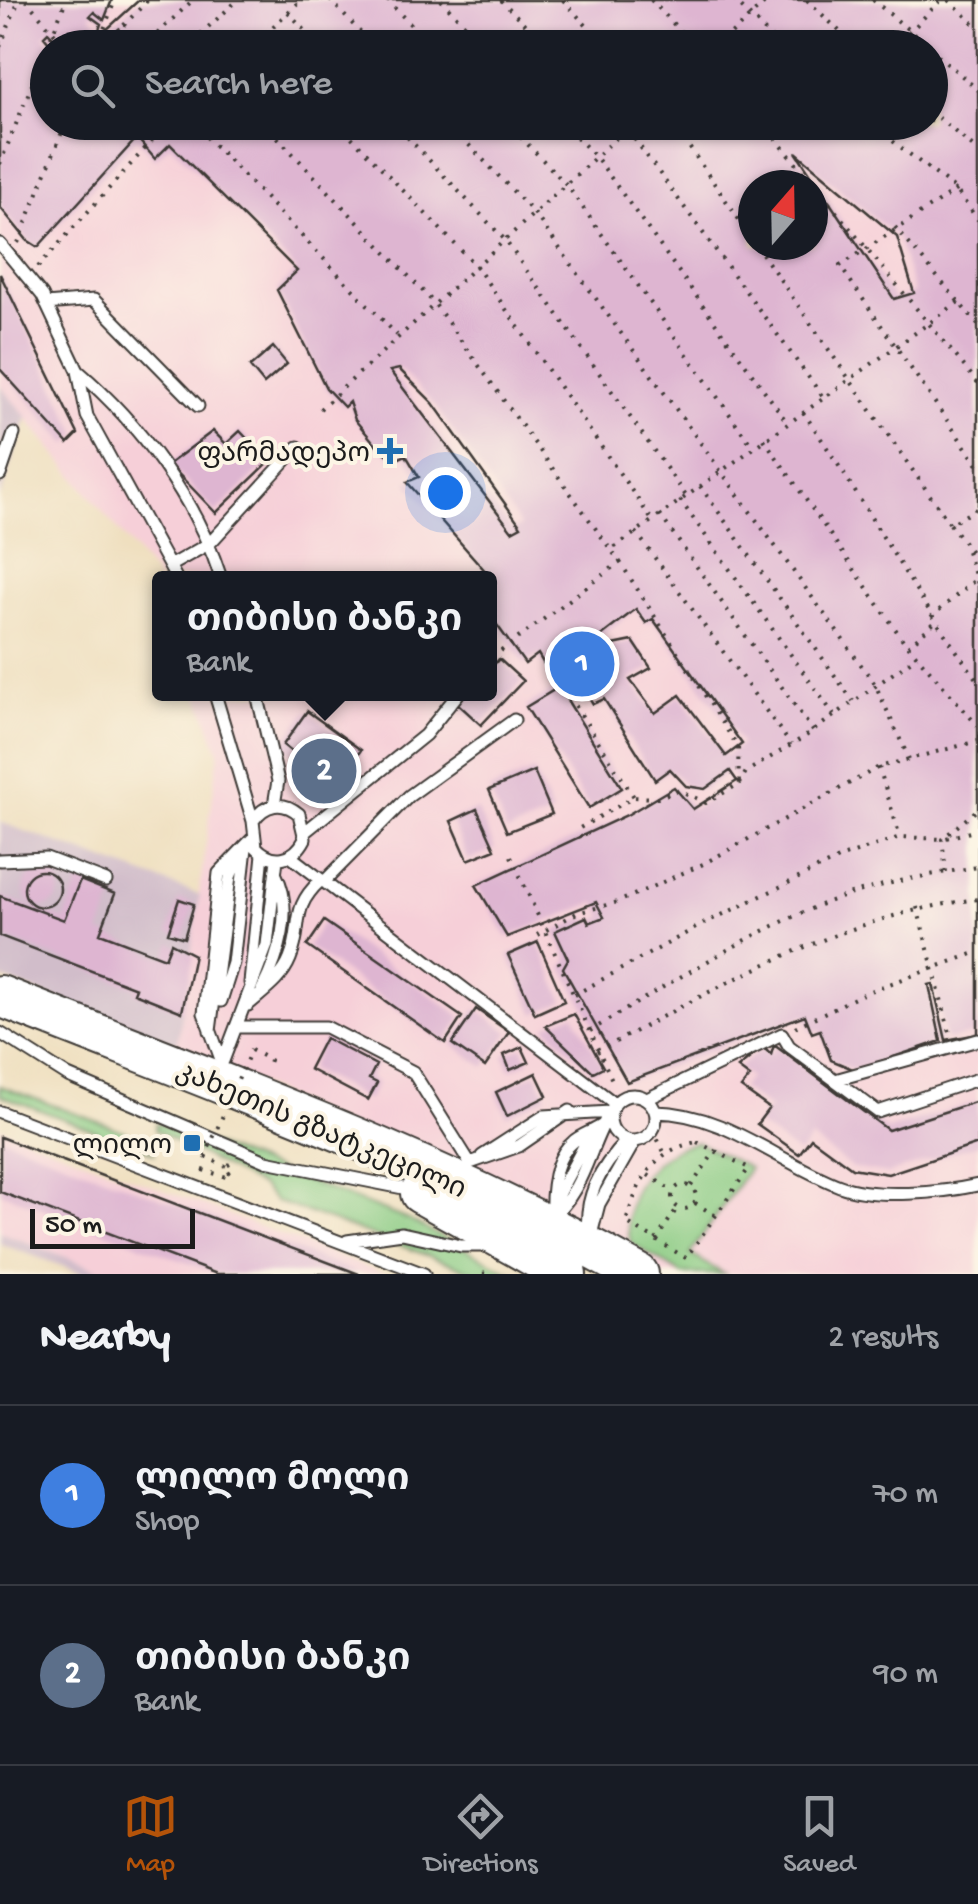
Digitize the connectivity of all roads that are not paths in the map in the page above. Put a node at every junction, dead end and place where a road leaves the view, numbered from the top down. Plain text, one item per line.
1 (0, 244) edge
2 (46, 304) junction
3 (78, 371) junction
4 (198, 406) dead end
5 (14, 434) dead end
6 (298, 447) dead end
7 (0, 475) edge
8 (210, 543) junction
9 (172, 565) junction
10 (174, 571) edge
11 (219, 571) edge
12 (217, 701) edge
13 (259, 701) edge
14 (452, 701) edge
15 (514, 720) dead end
16 (274, 805) junction
17 (253, 820) junction
18 (306, 831) junction
19 (246, 847) junction
20 (262, 854) junction
21 (284, 858) junction
22 (0, 860) edge
23 (106, 881) dead end
24 (322, 881) junction
25 (255, 992) junction
26 (0, 996) edge
27 (0, 1024) edge
28 (238, 1027) junction
29 (0, 1033) edge
30 (209, 1033) junction
31 (978, 1040) edge
32 (218, 1072) junction
33 (978, 1079) edge
34 (835, 1080) junction
35 (647, 1099) junction
36 (615, 1104) junction
37 (0, 1112) edge
38 (656, 1112) junction
39 (596, 1130) junction
40 (632, 1141) junction
41 (470, 1164) junction
42 (418, 1179) junction
43 (978, 1184) edge
44 (541, 1223) junction
45 (343, 1242) junction
46 (582, 1254) edge
47 (647, 1257) edge
48 (424, 1274) edge

1 - 2 lane
2 - 3 lane
2 - 4 lane
3 - 8 lane
3 - 9 lane
5 - 7 lane
6 - 8 lane
8 - 9 lane
8 - 11 lane
9 - 10 lane
12 - 17 lane
13 - 16 lane
14 - 18 lane
15 - 24 lane
16 - 17 lane
16 - 18 lane
17 - 19 lane
18 - 21 lane
19 - 20 lane
19 - 30 lane
19 - 30 lane
20 - 21 lane
20 - 25 lane
21 - 24 lane
21 - 25 lane
22 - 23 lane
24 - 25 lane
24 - 36 lane
25 - 28 lane
26 - 32 highway, კახეთის გზატკეცილი
27 - 42 highway, კახეთის გზატკეცილი
28 - 32 lane
28 - 41 lane
29 - 42 lane
30 - 32 lane
31 - 34 lane
32 - 42 highway, კახეთის გზატკეცილი
33 - 34 lane
34 - 35 lane
35 - 36 lane
35 - 38 lane
36 - 39 lane
36 - 40 lane
36 - 41 lane
37 - 45 lane
38 - 40 lane
38 - 43 lane
39 - 44 lane
39 - 44 lane
40 - 46 lane
41 - 42 lane
42 - 44 highway, კახეთის გზატკეცილი
44 - 45 lane
44 - 46 highway, კახეთის გზატკეცილი
45 - 48 lane
46 - 47 highway, კახეთის გზატკეცილი

